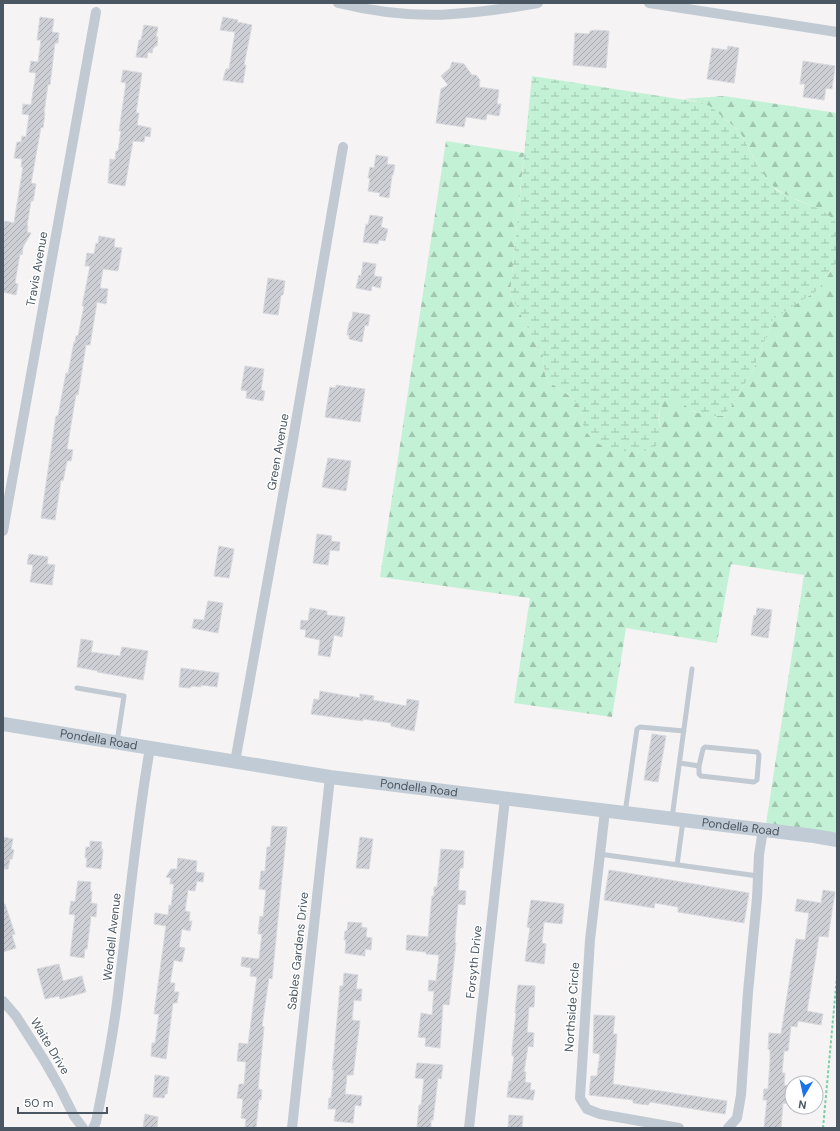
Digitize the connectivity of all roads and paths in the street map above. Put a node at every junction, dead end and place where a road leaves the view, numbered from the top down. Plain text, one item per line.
1 (338, 3) edge
2 (538, 3) edge
3 (649, 3) edge
4 (96, 12) dead end
5 (837, 32) edge
6 (343, 147) dead end
7 (3, 531) edge
8 (692, 669) dead end
9 (77, 688) dead end
10 (3, 724) edge
11 (684, 731) junction
12 (117, 742) junction
13 (150, 748) junction
14 (235, 762) junction
15 (680, 763) junction
16 (700, 766) junction
17 (330, 777) junction
18 (505, 799) junction
19 (605, 811) junction
20 (625, 814) junction
21 (677, 820) junction
22 (763, 830) junction
23 (837, 840) edge
24 (600, 854) junction
25 (677, 865) junction
26 (758, 876) junction
27 (837, 976) edge
28 (3, 1001) edge
29 (83, 1128) edge
30 (93, 1128) edge
31 (292, 1128) edge
32 (469, 1128) edge
33 (679, 1128) edge
34 (728, 1128) edge
35 (823, 1128) edge

1 - 2 street
3 - 5 street
4 - 7 street, Travis Avenue
6 - 14 street, Green Avenue
8 - 11 lane
9 - 12 lane
10 - 12 main road, Pondella Road
11 - 15 lane
11 - 20 lane
12 - 13 main road, Pondella Road
13 - 14 main road, Pondella Road
13 - 30 street, Wendell Avenue
14 - 17 main road, Pondella Road
15 - 16 lane
15 - 21 lane
16 - 16 lane
17 - 18 main road, Pondella Road
17 - 31 street, Sables Gardens Drive
18 - 19 main road, Pondella Road
18 - 32 street, Forsyth Drive
19 - 20 main road, Pondella Road
19 - 24 street, Northside Circle
20 - 21 main road, Pondella Road
21 - 22 main road, Pondella Road
21 - 25 lane
22 - 23 main road, Pondella Road
22 - 26 street
24 - 25 lane
24 - 33 street, Northside Circle
25 - 26 lane
26 - 34 street
27 - 35 path
28 - 29 street, Waite Drive

